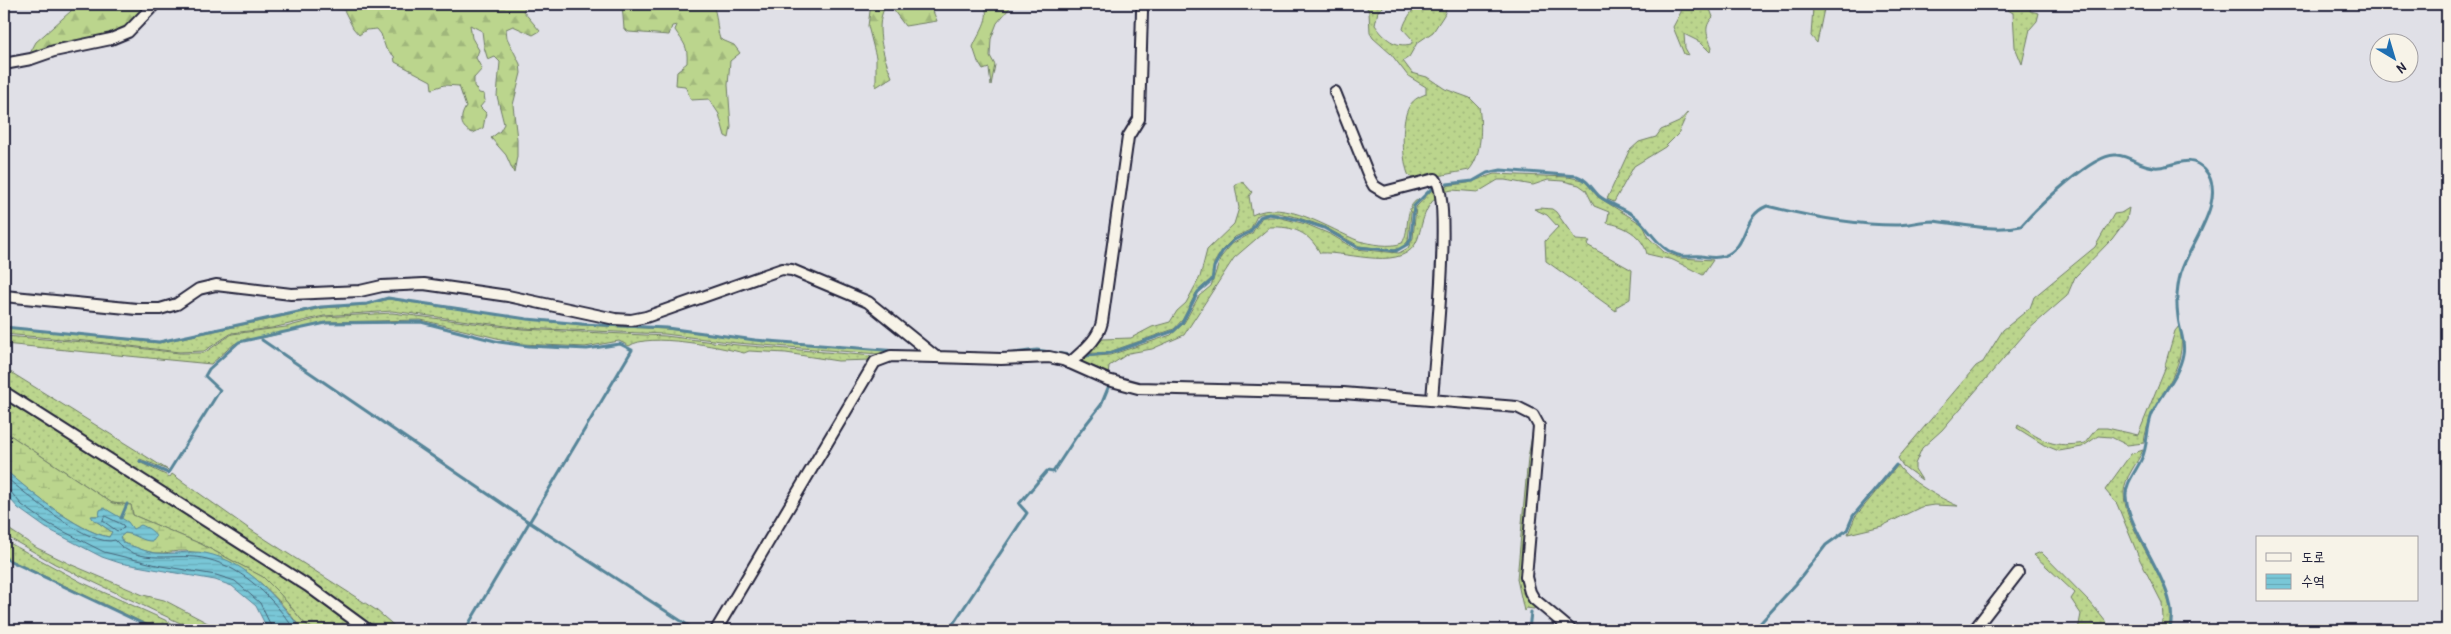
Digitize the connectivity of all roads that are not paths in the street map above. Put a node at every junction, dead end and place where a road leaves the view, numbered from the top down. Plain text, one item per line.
1 (155, 4) edge
2 (1142, 11) dead end
3 (4, 64) edge
4 (1335, 92) dead end
5 (4, 296) edge
6 (936, 357) junction
7 (1070, 363) junction
8 (4, 392) edge
9 (1432, 400) junction
10 (2018, 573) dead end
11 (368, 630) edge
12 (716, 630) edge
13 (1571, 630) edge
14 (1974, 630) edge

1 - 3 street
2 - 7 street
4 - 9 street
5 - 6 street
6 - 7 street
6 - 12 street
7 - 9 street
8 - 11 street
9 - 13 street
10 - 14 street

